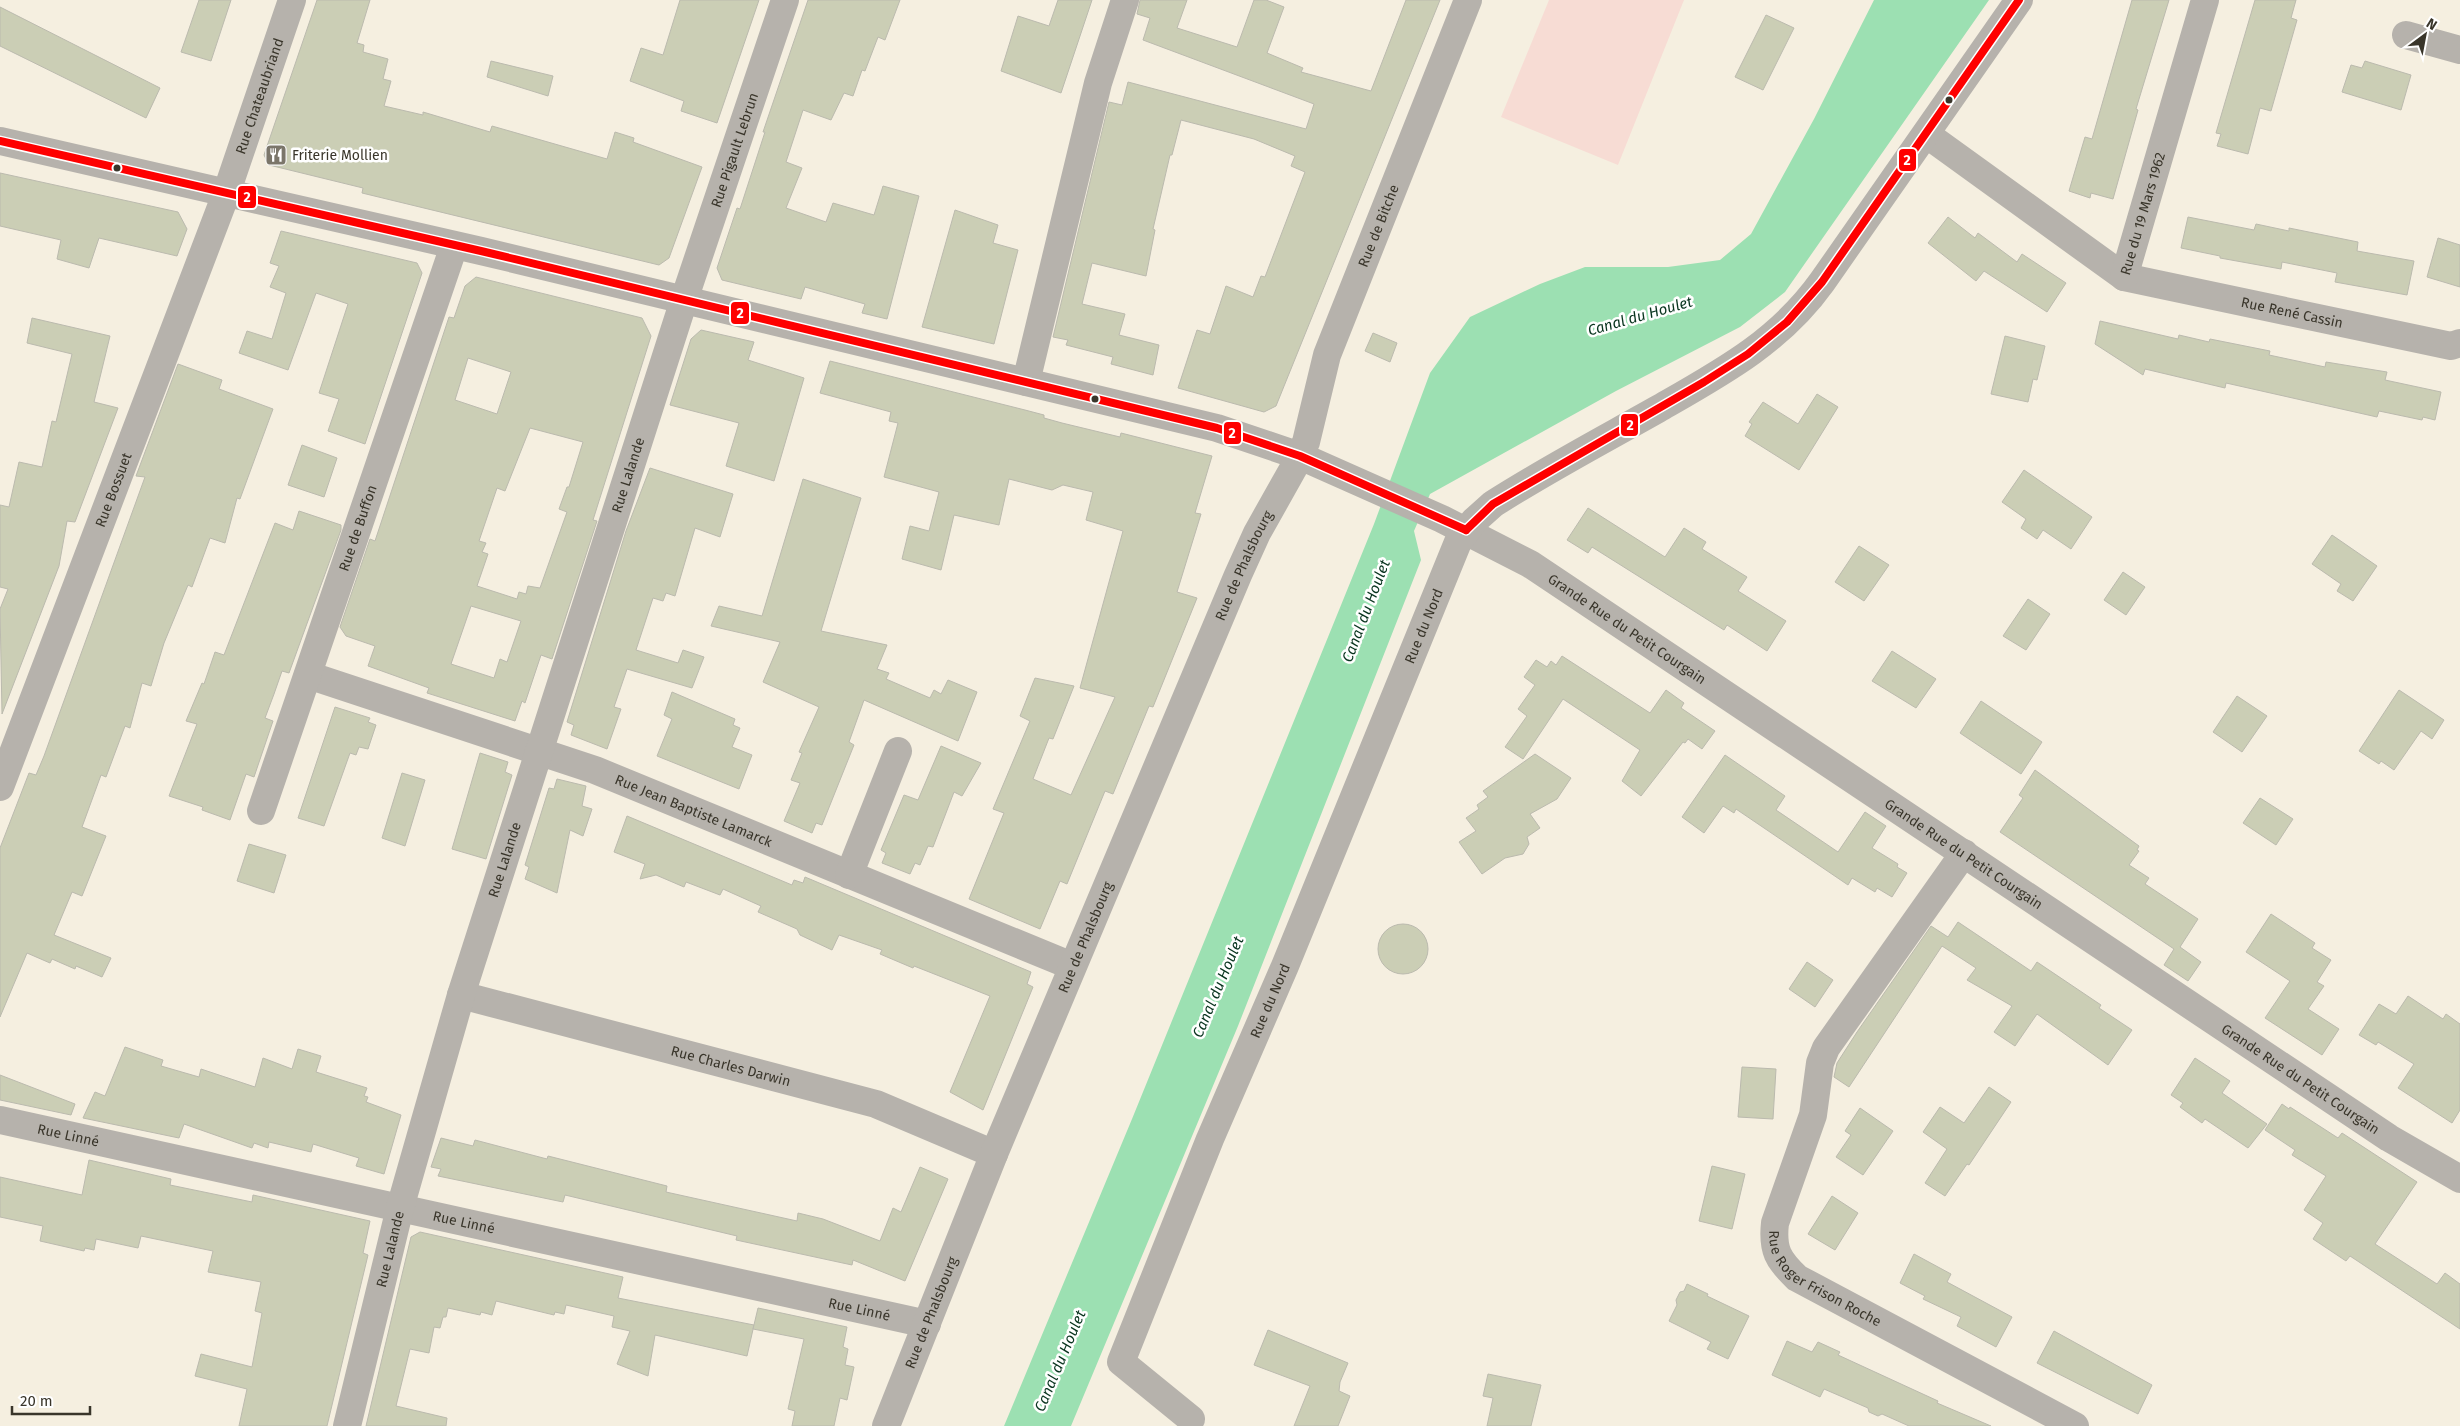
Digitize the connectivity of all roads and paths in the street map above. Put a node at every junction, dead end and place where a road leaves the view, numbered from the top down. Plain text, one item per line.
1 (292, 0) edge
2 (785, 0) edge
3 (1126, 0) edge
4 (1468, 0) edge
5 (2019, 0) edge
6 (2204, 0) edge
7 (2406, 35) dead end
8 (2460, 50) edge
9 (1926, 134) junction
10 (0, 141) edge
11 (226, 194) junction
12 (454, 246) junction
13 (2124, 277) junction
14 (684, 300) junction
15 (2460, 343) edge
16 (1026, 382) junction
17 (1300, 456) junction
18 (1466, 530) junction
19 (308, 675) junction
20 (539, 750) junction
21 (898, 751) dead end
22 (0, 787) edge
23 (261, 811) dead end
24 (1964, 854) junction
25 (850, 875) junction
26 (1072, 966) junction
27 (461, 995) junction
28 (0, 1120) edge
29 (994, 1154) junction
30 (2460, 1179) edge
31 (400, 1208) junction
32 (927, 1324) junction
33 (1191, 1419) dead end
34 (347, 1426) edge
35 (886, 1426) edge
36 (2075, 1426) edge

1 - 11 street, Rue Chateaubriand
2 - 14 street, Rue Pigault Lebrun
3 - 16 street
4 - 17 street, Rue de Bitche
5 - 9 street, Rue du Nord
6 - 13 street, Rue du 19 Mars 1962
7 - 8 street
9 - 13 street, Rue du 19 Mars 1962
9 - 18 street, Rue du Nord
10 - 11 street, Grande Rue du Petit Courgain
11 - 12 street, Grande Rue du Petit Courgain
11 - 22 street, Rue Bossuet
12 - 14 street, Grande Rue du Petit Courgain
12 - 19 street, Rue de Buffon
13 - 15 street, Rue René Cassin
14 - 16 street, Grande Rue du Petit Courgain
14 - 20 street, Rue Lalande
16 - 17 street, Grande Rue du Petit Courgain
17 - 18 street, Grande Rue du Petit Courgain
17 - 26 street, Rue de Phalsbourg
18 - 24 street, Grande Rue du Petit Courgain
18 - 33 street, Rue du Nord
19 - 20 street, Rue Jean Baptiste Lamarck
19 - 23 street, Rue de Buffon
20 - 25 street, Rue Jean Baptiste Lamarck
20 - 27 street, Rue Lalande
21 - 25 street
24 - 30 street, Grande Rue du Petit Courgain
24 - 36 street, Rue Roger Frison Roche
25 - 26 street, Rue Jean Baptiste Lamarck
26 - 29 street, Rue de Phalsbourg
27 - 29 street, Rue Charles Darwin
27 - 31 street, Rue Lalande
28 - 31 street, Rue Linné
29 - 32 street, Rue de Phalsbourg
31 - 32 street, Rue Linné
31 - 34 street, Rue Lalande
32 - 35 street, Rue de Phalsbourg

